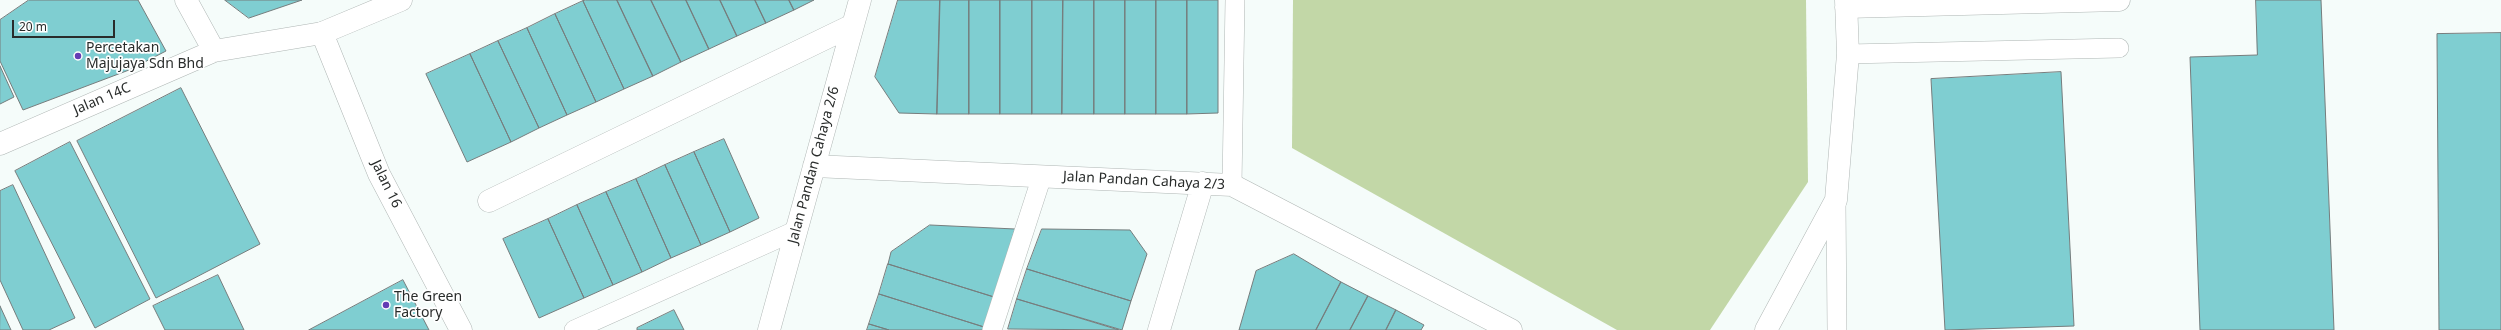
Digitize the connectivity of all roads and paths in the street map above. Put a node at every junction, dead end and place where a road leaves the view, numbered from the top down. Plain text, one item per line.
1 (186, 0) edge
2 (860, 0) edge
3 (1235, 0) edge
4 (2119, 0) edge
5 (393, 2) edge
6 (1846, 3) edge
7 (853, 25) junction
8 (322, 33) junction
9 (2119, 48) dead end
10 (214, 51) junction
11 (1848, 54) junction
12 (0, 144) edge
13 (814, 166) junction
14 (1042, 176) junction
15 (1203, 183) junction
16 (1232, 185) junction
17 (1836, 200) junction
18 (489, 201) dead end
19 (796, 230) junction
20 (1161, 329) edge
21 (461, 330) edge
22 (574, 330) edge
23 (769, 330) edge
24 (992, 330) edge
25 (1511, 330) edge
26 (1766, 330) edge
27 (1837, 330) edge

1 - 10 street
2 - 7 street, Jalan Pandan Cahaya 2/6
3 - 16 lane
4 - 6 street
5 - 8 street, Jalan 14C
6 - 11 street
7 - 13 street, Jalan Pandan Cahaya 2/6
7 - 18 street
8 - 10 street, Jalan 14C
8 - 21 street, Jalan 16
9 - 11 lane
10 - 12 street, Jalan 14C
11 - 17 street
13 - 14 street, Jalan Pandan Cahaya 2/3
13 - 19 street, Jalan Pandan Cahaya 2/6
14 - 15 street, Jalan Pandan Cahaya 2/3
14 - 24 lane
15 - 16 street, Jalan Pandan Cahaya 2/3
15 - 20 street
16 - 25 street, Jalan Pandan Cahaya 2/3
17 - 26 street
17 - 27 lane
19 - 22 lane
19 - 23 street, Jalan Pandan Cahaya 2/6

